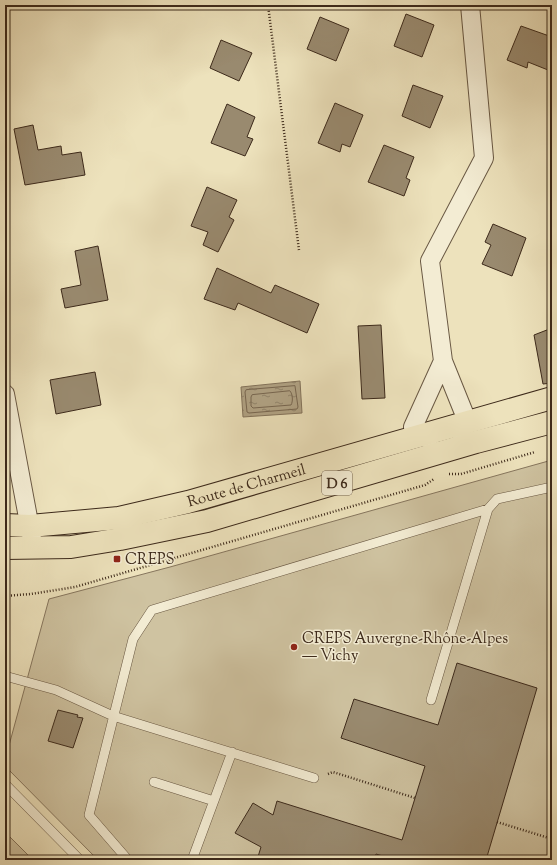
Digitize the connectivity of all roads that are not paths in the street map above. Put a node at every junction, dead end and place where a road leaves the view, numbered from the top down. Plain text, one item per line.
1 (470, 5) edge
2 (443, 361) junction
3 (5, 394) edge
4 (552, 398) edge
5 (552, 422) edge
6 (472, 433) junction
7 (416, 436) junction
8 (448, 440) junction
9 (356, 477) junction
10 (552, 487) edge
11 (488, 509) junction
12 (13, 533) edge
13 (5, 676) edge
14 (432, 700) dead end
15 (113, 716) junction
16 (232, 752) junction
17 (314, 778) road end
18 (154, 782) dead end
19 (5, 784) edge
20 (214, 801) junction
21 (80, 860) edge
22 (128, 860) edge
23 (192, 860) edge

1 - 2 street
2 - 6 street
2 - 7 street
3 - 12 street
4 - 6 main road, Route de Charmeil / D 6
5 - 6 main road, Route de Charmeil / D 6
6 - 7 main road, Route de Charmeil / D 6
6 - 8 street
6 - 9 main road, Route de Charmeil / D 6
7 - 8 street
7 - 12 main road, Route de Charmeil / D 6
8 - 9 street
9 - 12 main road, Route de Charmeil / D 6
10 - 11 lane
11 - 14 lane
11 - 15 lane
13 - 15 lane
15 - 16 lane
15 - 22 lane
16 - 17 lane
16 - 20 lane
18 - 20 lane
19 - 21 lane
20 - 23 lane

